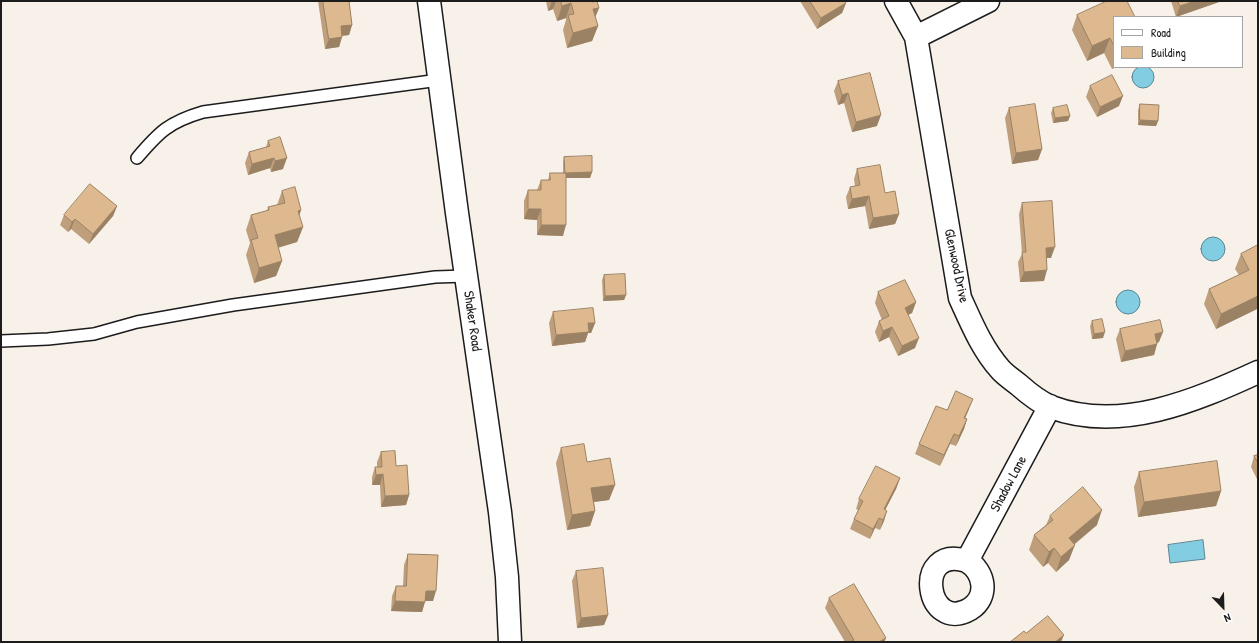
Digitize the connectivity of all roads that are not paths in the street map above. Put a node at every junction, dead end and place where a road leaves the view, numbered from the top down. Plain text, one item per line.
1 (429, 1) edge
2 (896, 1) edge
3 (988, 1) edge
4 (916, 37) junction
5 (439, 80) junction
6 (137, 158) dead end
7 (466, 276) junction
8 (1, 341) edge
9 (1258, 372) edge
10 (1050, 406) junction
11 (967, 561) dead end
12 (510, 642) edge

1 - 5 street, Shaker Road
2 - 4 street, Glenwood Drive
3 - 4 street
4 - 10 street, Glenwood Drive
5 - 6 lane
5 - 7 street, Shaker Road
7 - 8 lane
7 - 12 street, Shaker Road
9 - 10 street, Glenwood Drive
10 - 11 street, Shadow Lane

